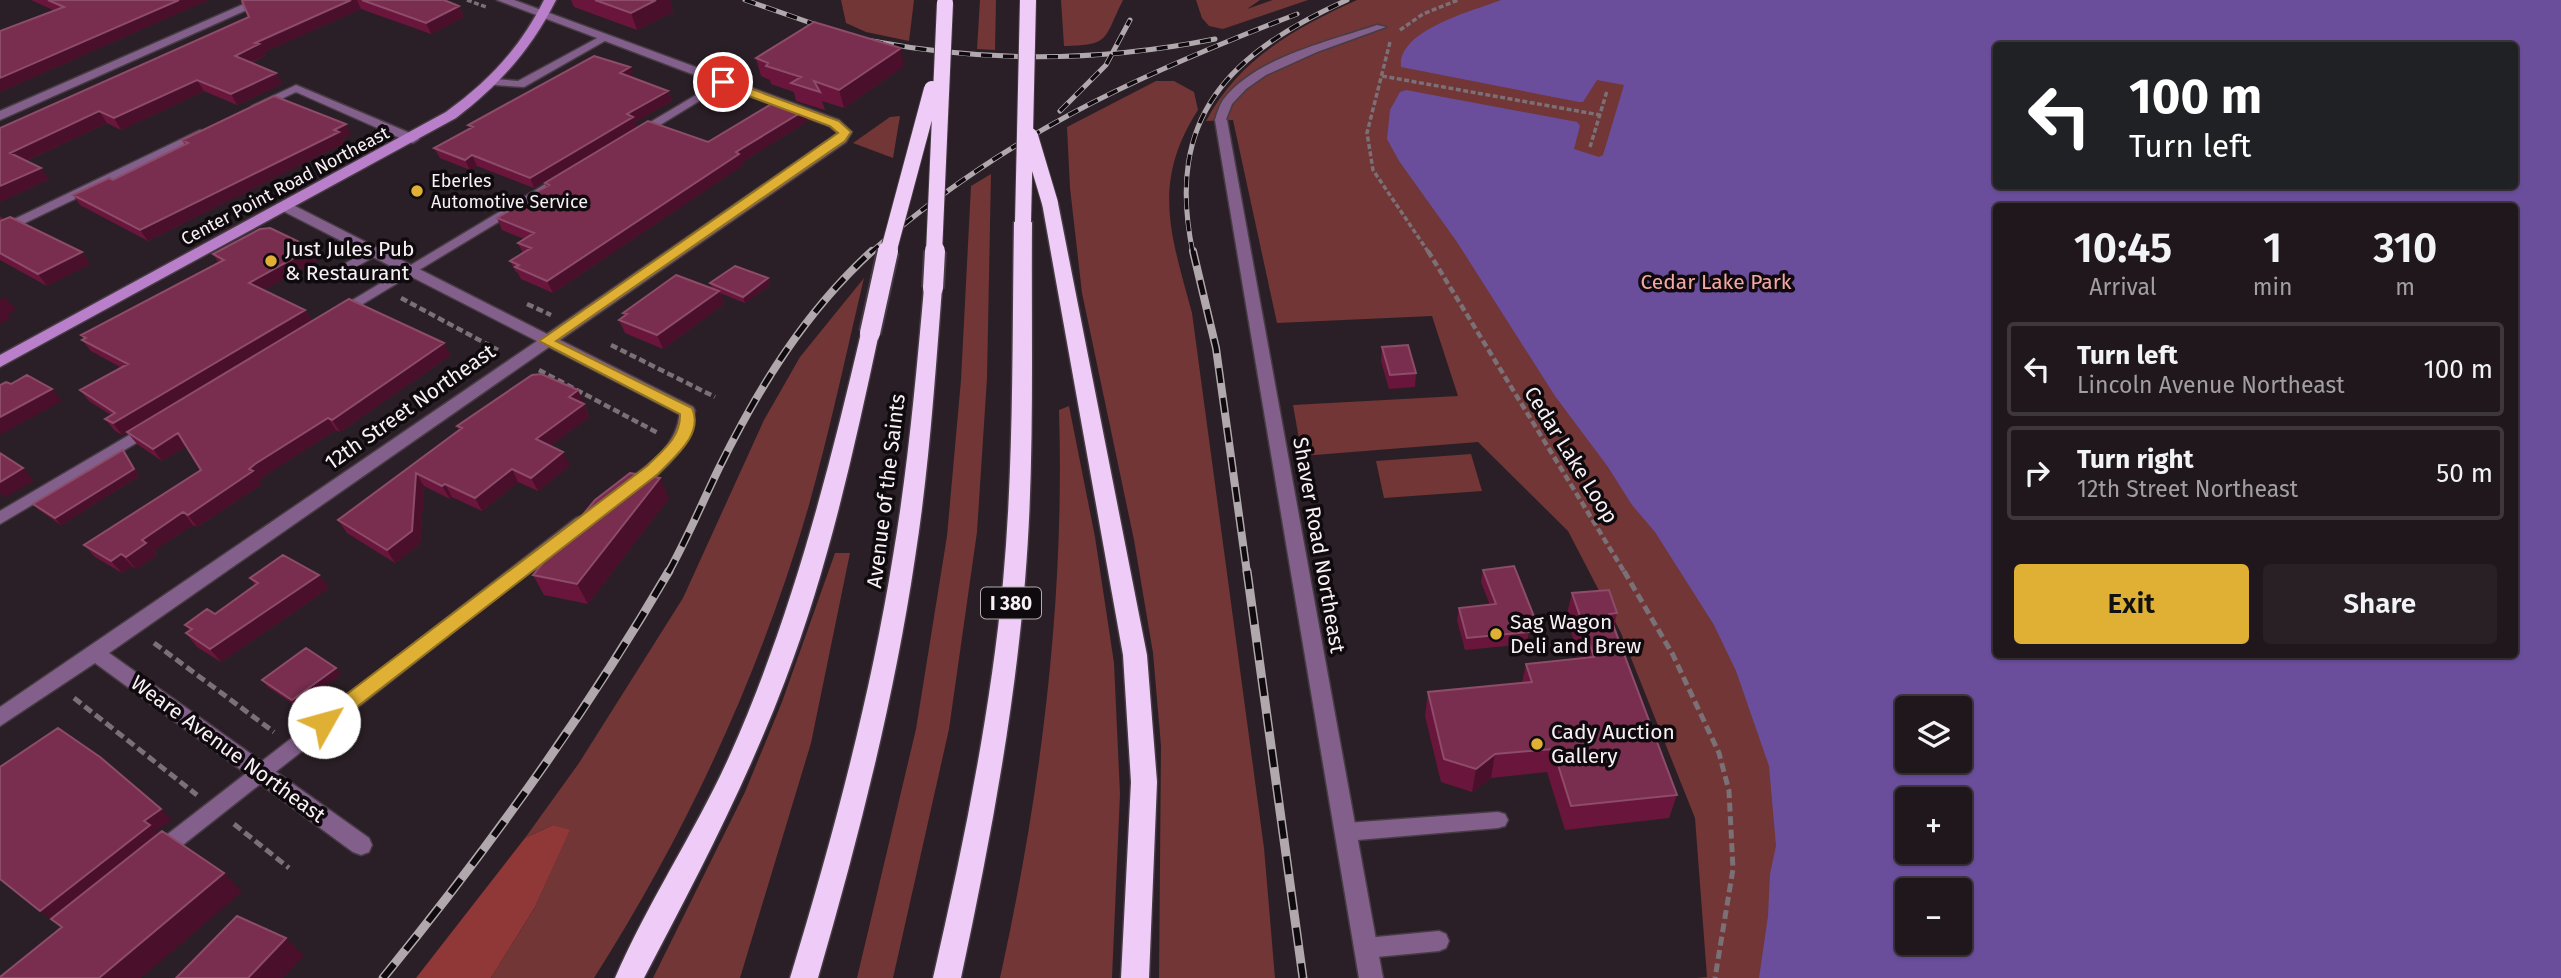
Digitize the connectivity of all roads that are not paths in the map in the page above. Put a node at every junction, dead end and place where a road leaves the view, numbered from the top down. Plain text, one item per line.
1 (263, 0) edge
2 (503, 0) edge
3 (550, 0) edge
4 (1028, 0) edge
5 (946, 1) edge
6 (544, 15) junction
7 (1381, 27) dead end
8 (605, 38) junction
9 (941, 60) junction
10 (495, 82) junction
11 (723, 82) junction
12 (247, 112) edge
13 (1023, 114) junction
14 (0, 116) edge
15 (1221, 120) joint
16 (210, 130) edge
17 (413, 139) junction
18 (623, 142) edge
19 (563, 177) edge
20 (286, 207) junction
21 (0, 231) edge
22 (374, 251) junction
23 (410, 269) junction
24 (337, 272) dead end
25 (321, 323) edge
26 (546, 341) junction
27 (0, 362) edge
28 (687, 411) joint
29 (166, 418) edge
30 (613, 499) edge
31 (592, 514) edge
32 (0, 518) edge
33 (95, 653) junction
34 (0, 718) edge
35 (260, 772) junction
36 (1498, 820) dead end
37 (1346, 832) junction
38 (360, 845) dead end
39 (139, 868) edge
40 (1438, 941) dead end
41 (1366, 948) junction
42 (629, 978) edge
43 (804, 978) edge
44 (947, 978) edge
45 (1135, 978) edge
46 (1371, 978) edge

1 - 14 street
2 - 6 street
3 - 6 main road, Center Point Road Northeast
4 - 13 highway, I 380, bridge
5 - 9 highway, Avenue of the Saints, bridge
6 - 8 street
6 - 10 main road, Center Point Road Northeast
7 - 15 lane
8 - 10 lane
8 - 11 street
9 - 42 highway, bridge
9 - 43 highway, Avenue of the Saints, bridge
10 - 17 main road, Center Point Road Northeast
11 - 18 lane
11 - 26 street, 12th Street Northeast
12 - 17 lane
13 - 44 highway, I 380, bridge
13 - 45 highway, bridge
15 - 37 street, Shaver Road Northeast
16 - 21 lane
17 - 20 main road, Center Point Road Northeast
19 - 23 lane
20 - 22 street
20 - 27 main road, Center Point Road Northeast
22 - 23 street
22 - 24 lane
23 - 25 lane
23 - 26 street
26 - 28 street
26 - 33 street, 12th Street Northeast
28 - 30 lane
29 - 32 lane
31 - 35 lane
33 - 34 street, 12th Street Northeast
33 - 35 street, Weare Avenue Northeast
35 - 38 street, Weare Avenue Northeast
35 - 39 lane
36 - 37 lane
37 - 41 street, Shaver Road Northeast
40 - 41 lane
41 - 46 street, Shaver Road Northeast

